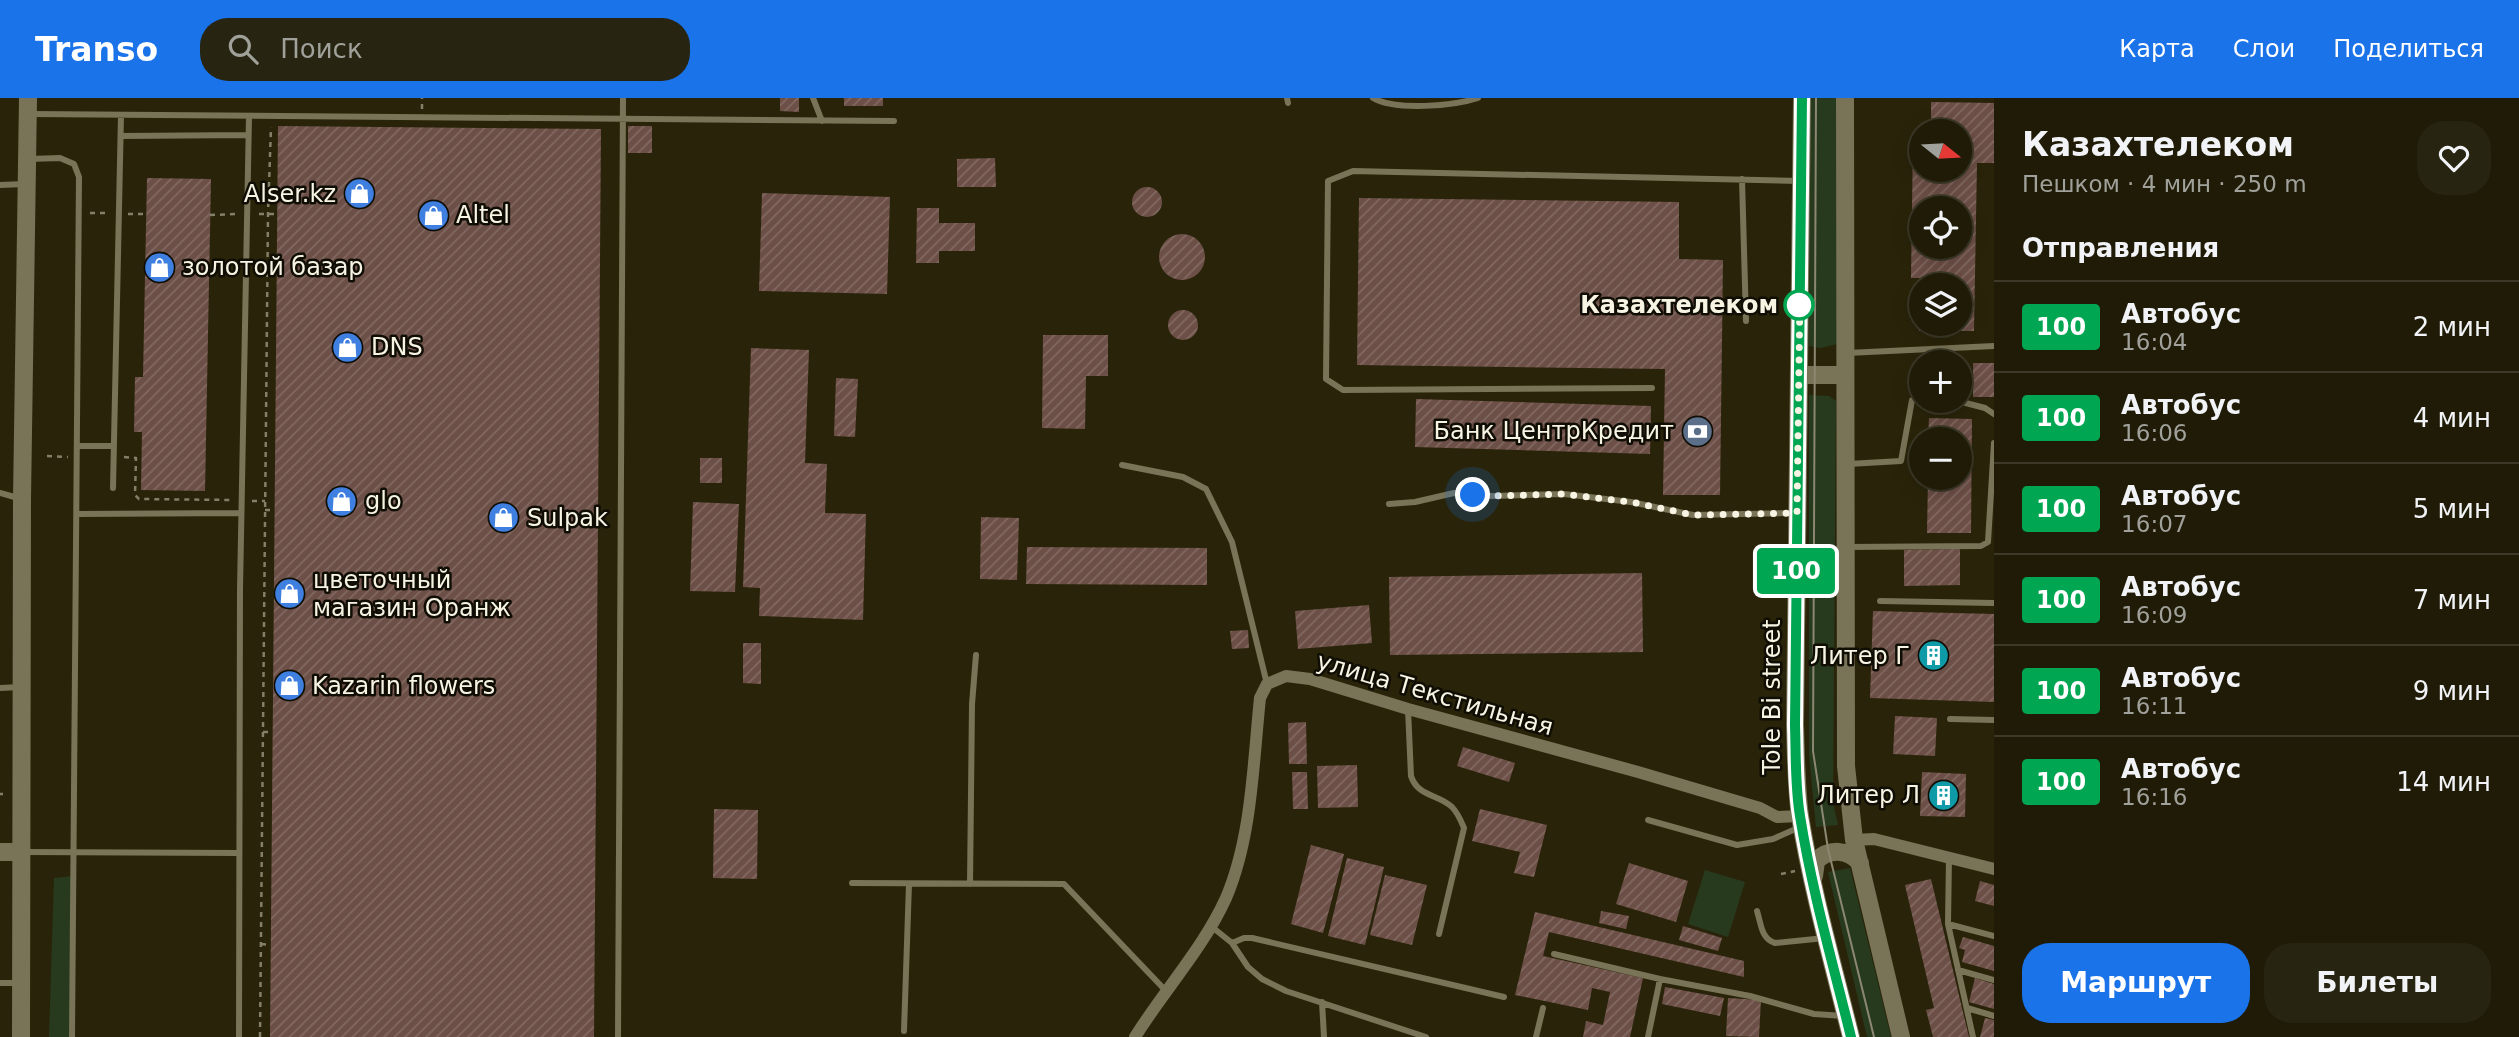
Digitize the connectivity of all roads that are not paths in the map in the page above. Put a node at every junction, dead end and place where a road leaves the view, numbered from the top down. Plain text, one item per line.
1 (623, 98) edge
2 (813, 98) edge
3 (1373, 98) edge
4 (1478, 98) edge
5 (1802, 98) edge
6 (1845, 98) edge
7 (28, 106) edge
8 (121, 115) junction
9 (249, 116) junction
10 (622, 119) junction
11 (822, 121) junction
12 (894, 121) dead end
13 (248, 135) junction
14 (121, 136) junction
15 (27, 159) junction
16 (1742, 179) junction
17 (1801, 181) junction
18 (27, 184) junction
19 (0, 186) edge
20 (1746, 321) dead end
21 (1994, 346) edge
22 (1845, 353) junction
23 (1845, 374) junction
24 (1799, 375) junction
25 (1652, 388) dead end
26 (1972, 405) edge
27 (1910, 413) edge
28 (1994, 414) edge
29 (1994, 443) edge
30 (77, 446) junction
31 (114, 446) junction
32 (1845, 464) junction
33 (1122, 465) dead end
34 (113, 488) dead end
35 (0, 493) edge
36 (22, 499) junction
37 (1389, 504) dead end
38 (241, 513) junction
39 (1797, 513) junction
40 (77, 514) junction
41 (1844, 547) junction
42 (1880, 601) dead end
43 (1994, 603) edge
44 (976, 655) dead end
45 (1267, 684) junction
46 (23, 687) junction
47 (0, 688) edge
48 (1408, 709) junction
49 (1950, 719) dead end
50 (1994, 720) edge
51 (1648, 820) dead end
52 (1801, 821) junction
53 (1854, 840) junction
54 (0, 852) edge
55 (22, 852) junction
56 (239, 853) junction
57 (1949, 858) junction
58 (1860, 863) junction
59 (1994, 869) edge
60 (1813, 882) junction
61 (852, 883) dead end
62 (909, 884) junction
63 (970, 884) junction
64 (1757, 911) dead end
65 (1948, 924) junction
66 (1210, 926) junction
67 (1439, 933) dead end
68 (1994, 936) edge
69 (1827, 938) junction
70 (1231, 943) junction
71 (1554, 954) dead end
72 (1958, 970) junction
73 (1660, 979) junction
74 (1994, 980) edge
75 (0, 983) edge
76 (22, 983) junction
77 (1166, 991) junction
78 (1504, 997) dead end
79 (1322, 1002) junction
80 (1543, 1008) dead end
81 (1967, 1009) junction
82 (1846, 1016) junction
83 (1994, 1016) edge
84 (904, 1031) dead end
85 (21, 1037) edge
86 (72, 1037) edge
87 (239, 1037) edge
88 (618, 1037) edge
89 (1137, 1037) edge
90 (1324, 1037) edge
91 (1424, 1037) edge
92 (1536, 1037) edge
93 (1648, 1037) edge
94 (1851, 1037) edge
95 (1901, 1037) edge
96 (1973, 1037) edge

1 - 10 lane
2 - 11 lane
3 - 4 lane
5 - 17 main road, Tole Bi street
6 - 22 main road
7 - 8 lane
7 - 15 main road
8 - 9 lane
8 - 14 lane
9 - 10 lane
9 - 13 lane
10 - 11 lane
10 - 88 lane
11 - 12 lane
13 - 14 lane
13 - 38 lane
14 - 31 lane
15 - 18 main road
15 - 30 lane
16 - 17 lane
16 - 20 lane
16 - 25 lane
17 - 24 main road, Tole Bi street
18 - 19 lane
18 - 36 main road
21 - 22 lane
22 - 23 main road
23 - 24 main road
23 - 32 main road
24 - 39 main road, Tole Bi street
26 - 28 lane
27 - 32 lane
29 - 41 lane
30 - 31 lane
30 - 40 lane
31 - 34 lane
32 - 41 main road
33 - 45 lane
35 - 36 lane
36 - 46 main road
37 - 39 lane
38 - 40 lane
38 - 56 lane
39 - 52 main road, Tole Bi street
40 - 86 lane
41 - 53 main road
42 - 43 lane
44 - 63 lane
45 - 48 street, улица Текстильная
45 - 66 street
46 - 47 lane
46 - 55 main road
48 - 52 street, улица Текстильная
48 - 67 lane
49 - 50 lane
51 - 52 lane
52 - 60 main road, Tole Bi street
53 - 57 street
53 - 58 main road
54 - 55 main road
55 - 56 lane
55 - 76 main road
56 - 87 lane
57 - 59 street
57 - 65 lane
58 - 60 main road
58 - 95 main road
60 - 69 main road, Tole Bi street
61 - 62 lane
62 - 63 lane
62 - 84 lane
63 - 77 lane
64 - 69 lane
65 - 68 lane
65 - 72 lane
66 - 70 lane
66 - 77 street
69 - 82 main road, Tole Bi street
70 - 78 lane
70 - 79 lane
71 - 73 lane
72 - 74 lane
72 - 81 lane
73 - 82 lane
73 - 93 lane
75 - 76 lane
76 - 85 main road
77 - 89 street
79 - 90 lane
79 - 91 lane
80 - 92 lane
81 - 83 lane
81 - 96 lane
82 - 94 main road, Tole Bi street

